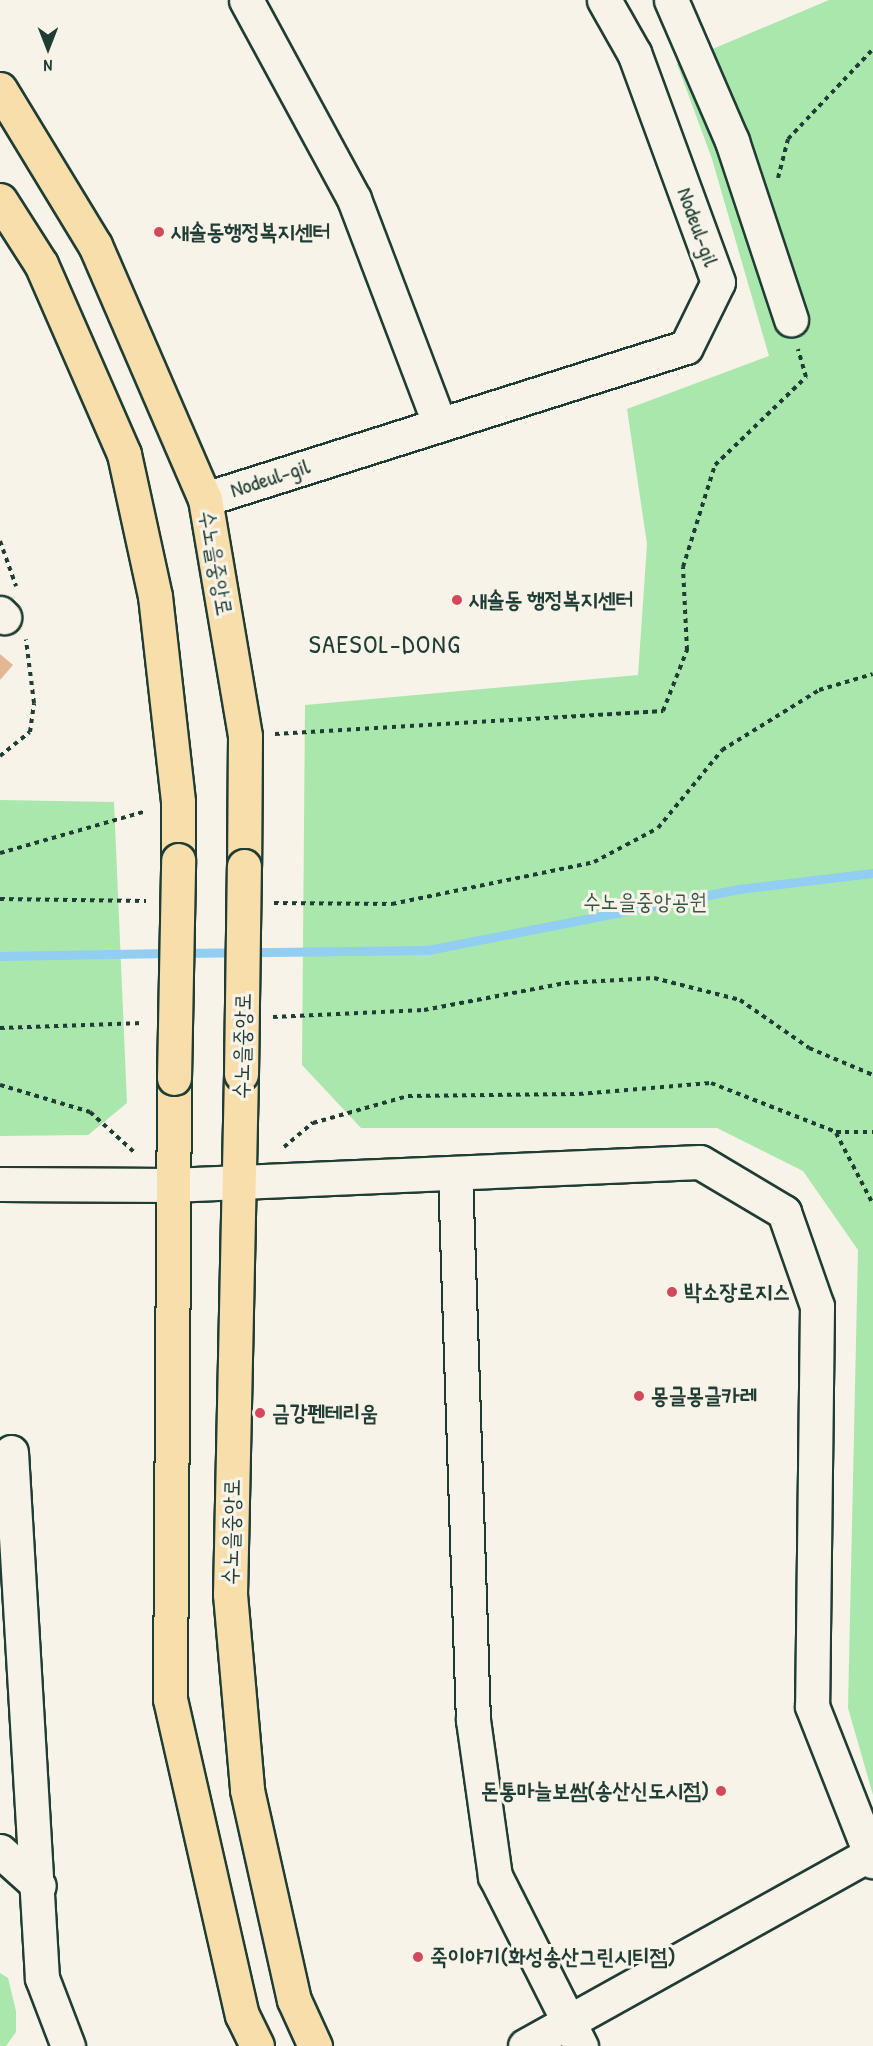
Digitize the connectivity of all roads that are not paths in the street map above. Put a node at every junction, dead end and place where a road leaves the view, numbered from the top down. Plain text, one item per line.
1 (246, 0) edge
2 (604, 0) edge
3 (671, 0) edge
4 (0, 89) edge
5 (0, 200) edge
6 (791, 319) road end
7 (439, 423) junction
8 (205, 499) junction
9 (455, 1173) junction
10 (240, 1183) junction
11 (0, 1184) edge
12 (171, 1185) junction
13 (11, 1452) dead end
14 (0, 1564) edge
15 (18, 1617) junction
16 (0, 1851) edge
17 (872, 1856) edge
18 (39, 1886) junction
19 (574, 2034) edge
20 (68, 2046) edge
21 (257, 2046) edge
22 (315, 2046) edge
23 (525, 2046) edge

1 - 7 street
2 - 7 street, Nodeul-gil
3 - 6 street
4 - 8 main road, 수노을중앙로
5 - 12 main road, bridge
7 - 8 street, Nodeul-gil
8 - 10 main road, 수노을중앙로, bridge
9 - 10 street
9 - 17 street
9 - 19 street
10 - 12 street
10 - 22 main road, 수노을중앙로
11 - 12 street
12 - 21 main road
13 - 15 street
14 - 15 street
15 - 18 street
16 - 18 street
17 - 19 street
18 - 20 street
19 - 23 street

